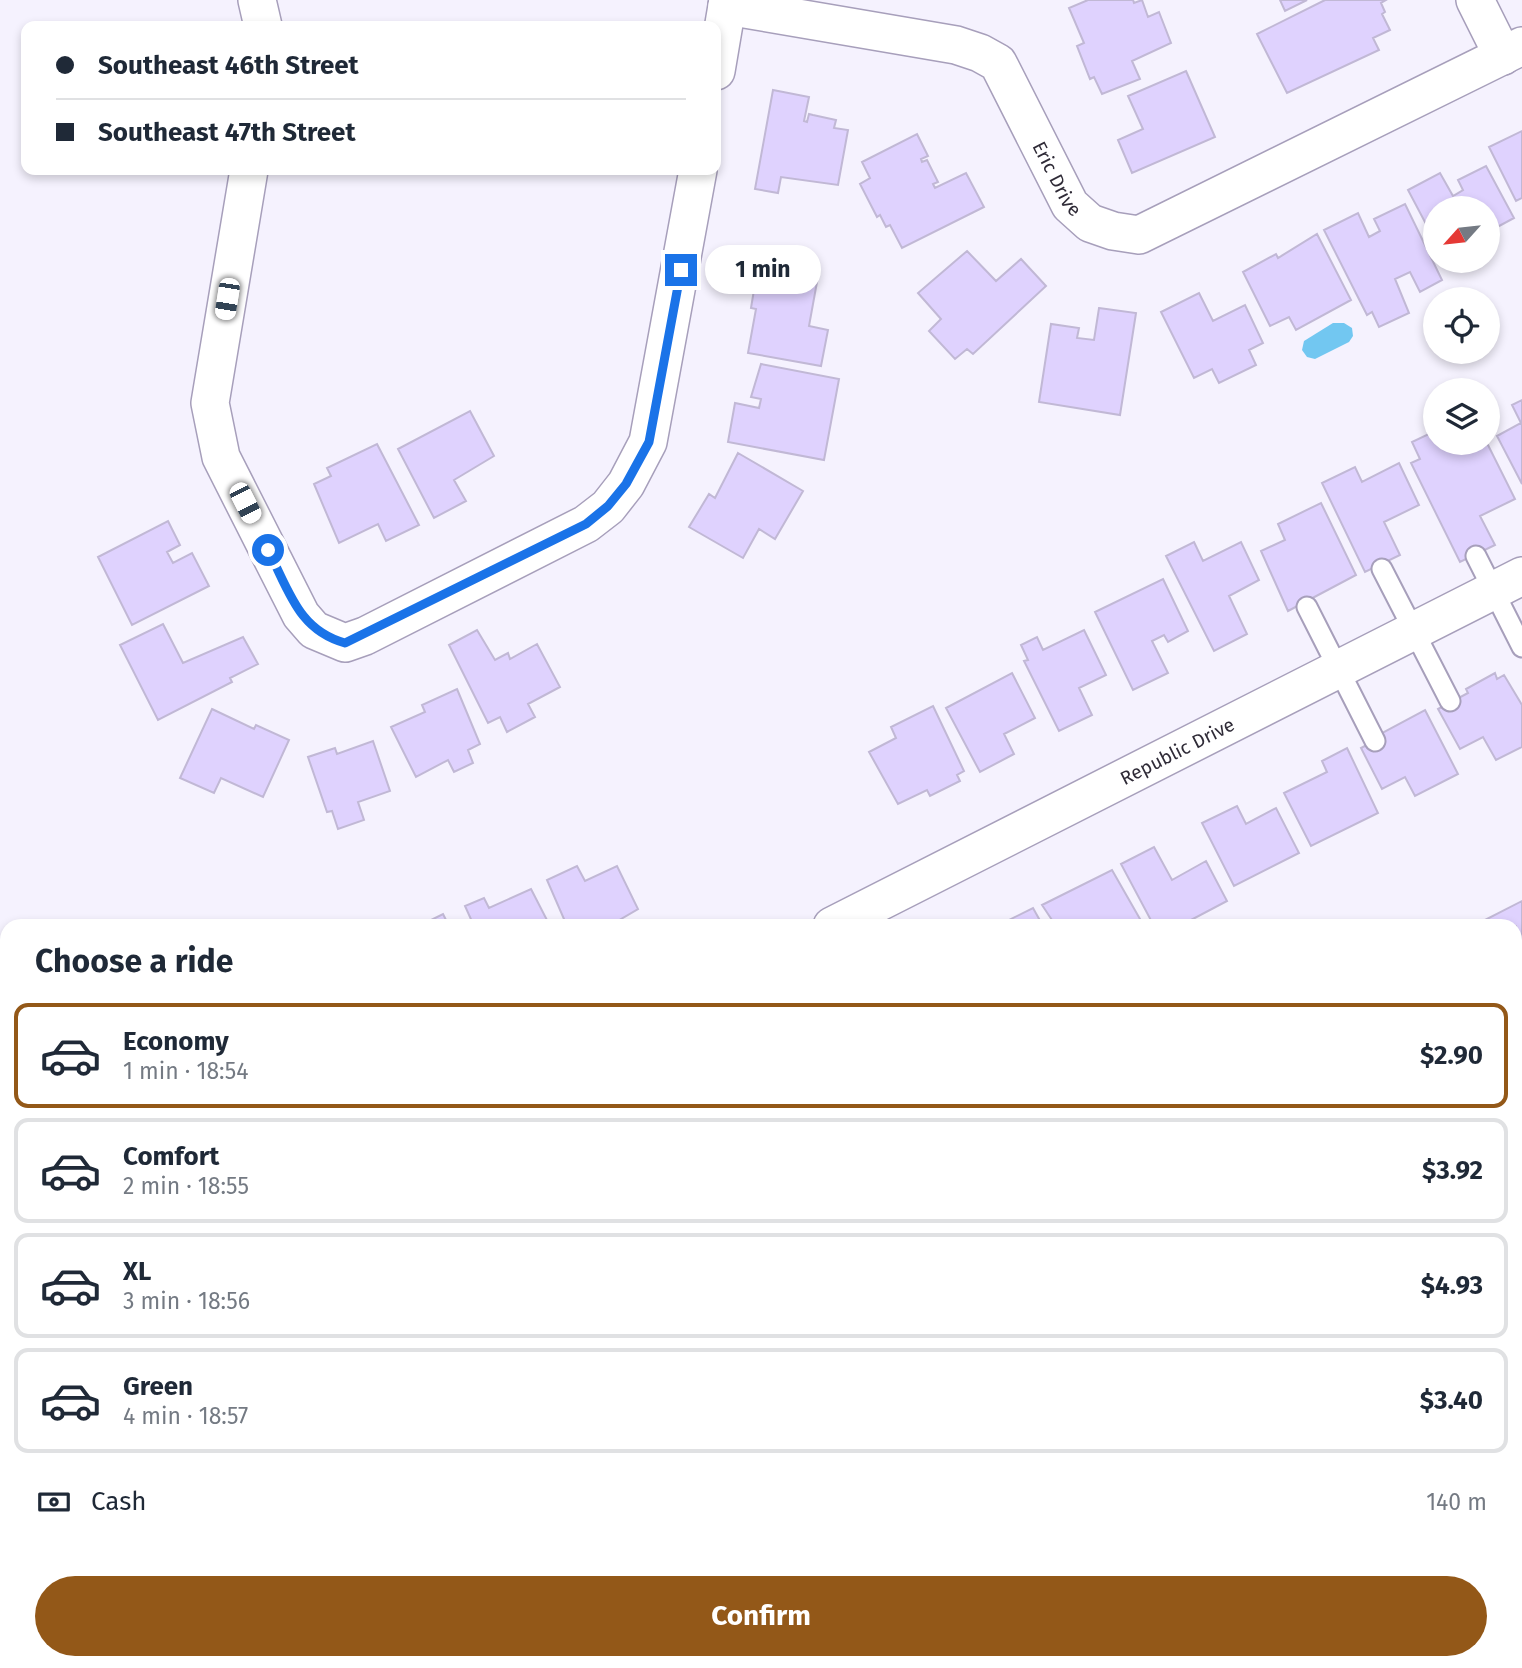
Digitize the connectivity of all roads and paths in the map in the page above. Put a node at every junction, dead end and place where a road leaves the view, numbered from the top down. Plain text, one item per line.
1 (257, 0) edge
2 (1475, 0) edge
3 (727, 3) edge
4 (262, 21) edge
5 (721, 40) edge
6 (1512, 51) edge
7 (248, 175) edge
8 (697, 175) edge
9 (1476, 556) dead end
10 (1382, 569) dead end
11 (1508, 583) edge
12 (1307, 607) dead end
13 (1414, 631) junction
14 (1522, 647) edge
15 (1339, 669) junction
16 (1450, 701) dead end
17 (1374, 741) dead end
18 (846, 919) edge

1 - 4 street
2 - 6 street
3 - 5 street
3 - 6 street, Eric Drive
7 - 8 street
9 - 11 lane
10 - 13 lane
11 - 13 street, Republic Drive
11 - 14 lane
12 - 15 lane
13 - 15 street, Republic Drive
13 - 16 lane
15 - 17 lane
15 - 18 street, Republic Drive

